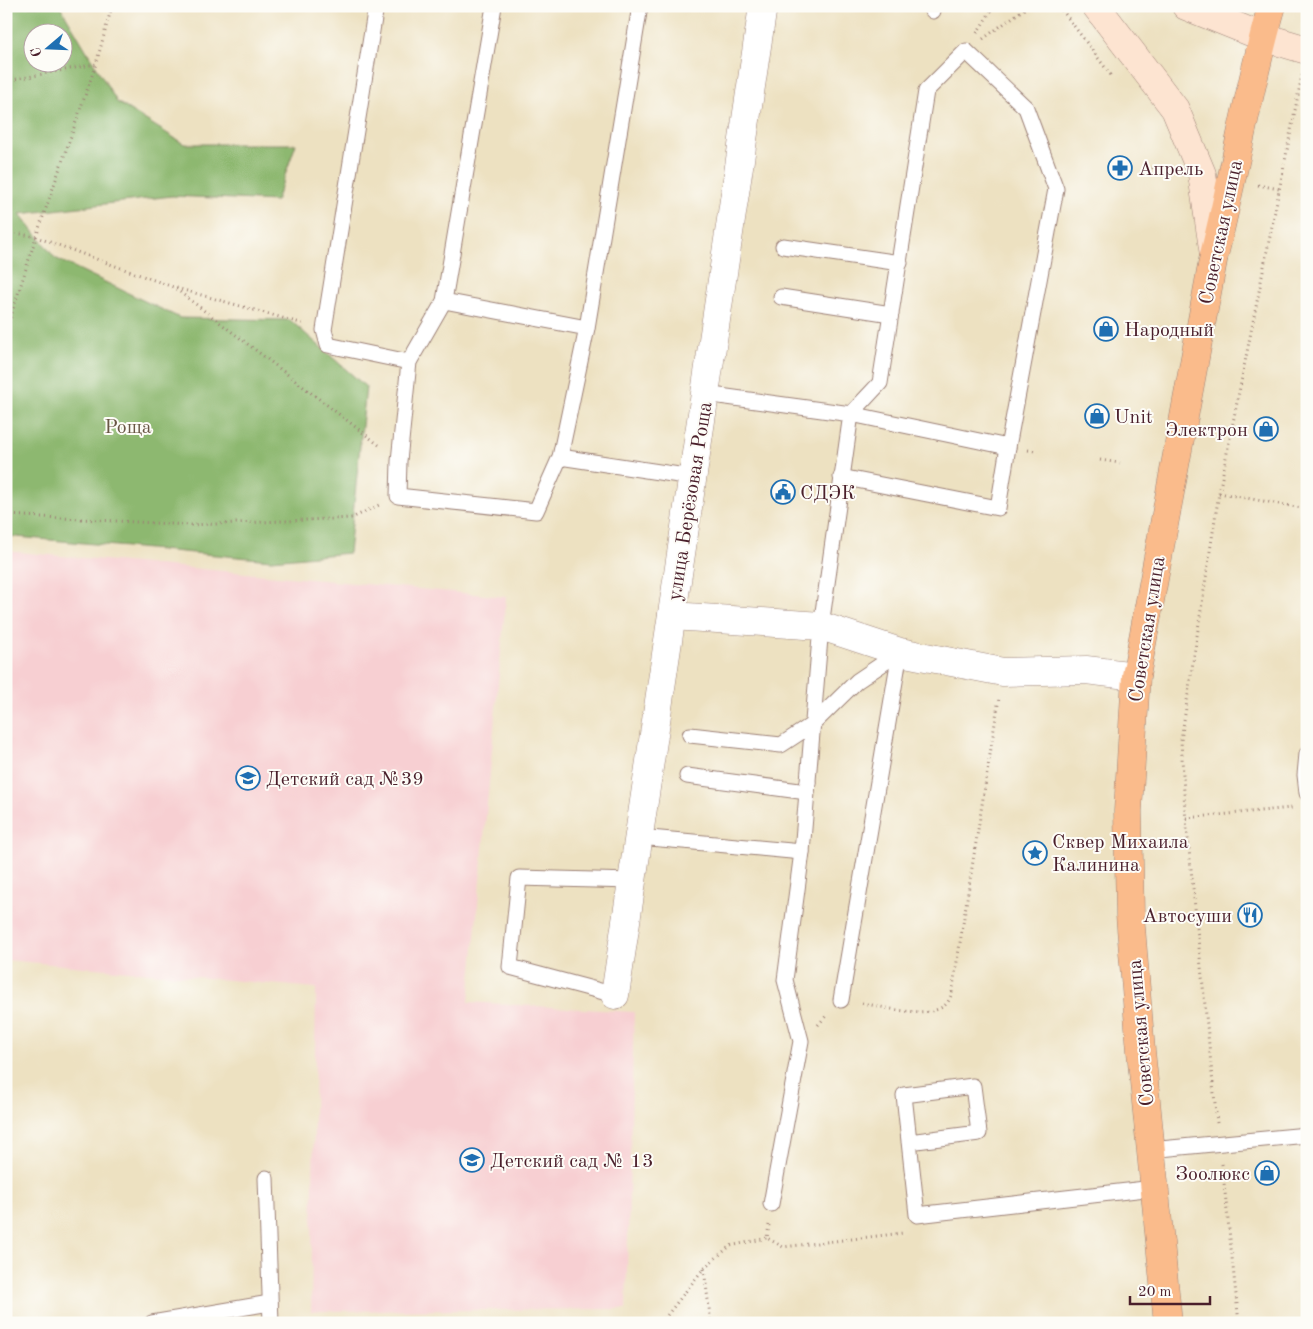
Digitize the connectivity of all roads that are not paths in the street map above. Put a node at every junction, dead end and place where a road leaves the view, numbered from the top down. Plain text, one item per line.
1 (376, 6) edge
2 (494, 6) edge
3 (640, 6) edge
4 (763, 6) edge
5 (1096, 6) edge
6 (1186, 6) edge
7 (1272, 6) edge
8 (1263, 37) junction
9 (1305, 59) edge
10 (783, 246) dead end
11 (1214, 255) junction
12 (900, 264) junction
13 (781, 297) dead end
14 (444, 301) junction
15 (891, 314) junction
16 (587, 328) junction
17 (409, 362) junction
18 (705, 394) junction
19 (851, 414) junction
20 (1008, 446) junction
21 (560, 457) junction
22 (692, 477) junction
23 (841, 477) junction
24 (672, 616) junction
25 (820, 626) junction
26 (900, 652) junction
27 (1136, 676) junction
28 (813, 724) junction
29 (690, 735) dead end
30 (1307, 754) edge
31 (1306, 775) edge
32 (687, 776) dead end
33 (807, 792) junction
34 (1307, 793) edge
35 (639, 837) junction
36 (802, 852) junction
37 (632, 881) junction
38 (615, 995) joint
39 (842, 1000) road end
40 (1307, 1135) edge
41 (908, 1142) junction
42 (1150, 1150) junction
43 (266, 1178) dead end
44 (1154, 1188) junction
45 (771, 1204) road end
46 (270, 1303) junction
47 (152, 1323) edge
48 (271, 1323) edge
49 (1168, 1323) edge

1 - 17 lane
2 - 14 lane
3 - 16 lane
4 - 18 street, улица Берёзовая Роща
5 - 11 main road
6 - 8 main road
7 - 8 main road, Советская улица
8 - 9 main road
8 - 11 main road, Советская улица
10 - 12 lane
11 - 27 main road, Советская улица
12 - 15 lane
12 - 20 lane
13 - 15 lane
14 - 16 lane
14 - 17 lane
15 - 19 lane
16 - 21 lane
17 - 21 lane
18 - 19 lane
18 - 22 street, улица Берёзовая Роща
19 - 20 lane
19 - 23 lane
20 - 23 lane
21 - 22 lane
22 - 24 street, улица Берёзовая Роща
23 - 25 lane
24 - 25 street
24 - 35 street, улица Берёзовая Роща
25 - 26 street
25 - 28 lane
26 - 27 street
26 - 28 lane
26 - 39 lane
27 - 42 main road, Советская улица
28 - 29 lane
28 - 33 lane
30 - 31 lane
31 - 34 lane
32 - 33 lane
33 - 36 lane
35 - 36 lane
35 - 37 street, улица Берёзовая Роща
36 - 45 lane
37 - 38 street, улица Берёзовая Роща
37 - 38 lane
40 - 42 lane
41 - 41 lane
41 - 44 lane
42 - 44 main road, Советская улица
43 - 46 lane
44 - 49 main road, Советская улица
46 - 47 lane
46 - 48 lane

